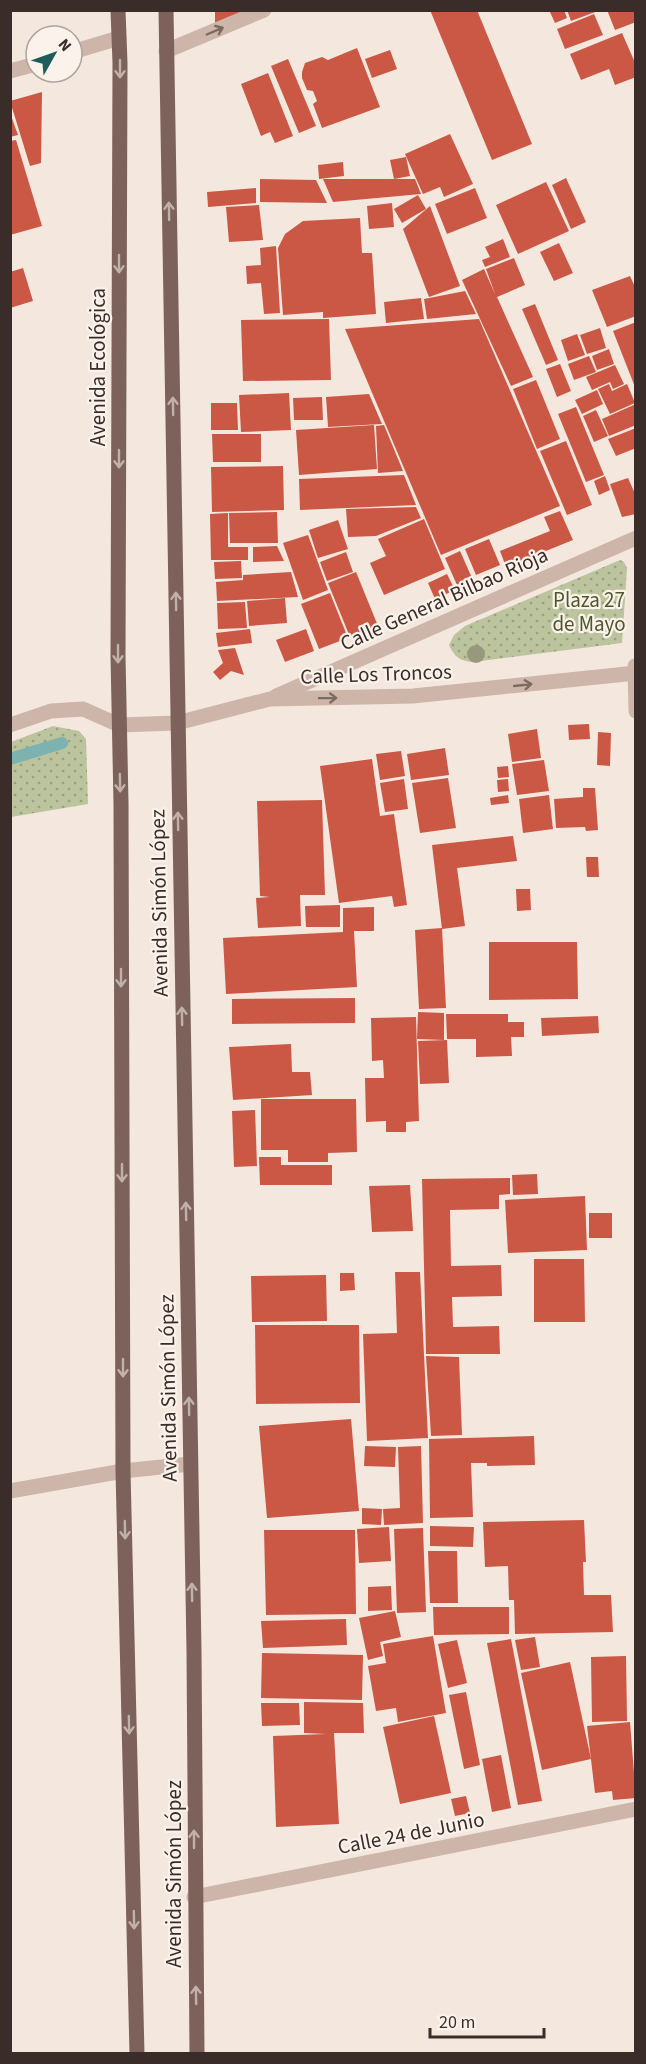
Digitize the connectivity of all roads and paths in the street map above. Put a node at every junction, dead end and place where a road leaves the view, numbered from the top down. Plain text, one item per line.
1 (118, 10) edge
2 (166, 10) edge
3 (264, 10) edge
4 (119, 38) junction
5 (84, 48) edge
6 (166, 51) junction
7 (636, 538) edge
8 (636, 666) edge
9 (635, 673) edge
10 (270, 699) junction
11 (636, 711) edge
12 (177, 723) junction
13 (119, 724) junction
14 (10, 725) edge
15 (190, 1464) junction
16 (123, 1471) junction
17 (10, 1491) edge
18 (636, 1809) edge
19 (194, 1898) junction
20 (137, 2054) edge
21 (196, 2054) edge

1 - 4 main road, Avenida Ecológica
2 - 6 main road
6 -> 3 street
4 - 5 street
4 -> 13 main road, Avenida Ecológica
12 -> 6 main road
7 - 10 street, Calle General Bilbao Rioja
8 - 9 street
10 -> 9 street, Calle Los Troncos
9 - 11 street
10 - 12 street, Calle Los Troncos
12 - 13 street, Calle Los Troncos
15 -> 12 main road, Avenida Simón López
13 - 14 street
13 -> 16 main road, Avenida Simón López
15 - 16 street
19 -> 15 main road, Avenida Simón López
16 - 17 street
16 -> 20 main road, Avenida Simón López
18 - 19 street, Calle 24 de Junio
21 -> 19 main road, Avenida Simón López

